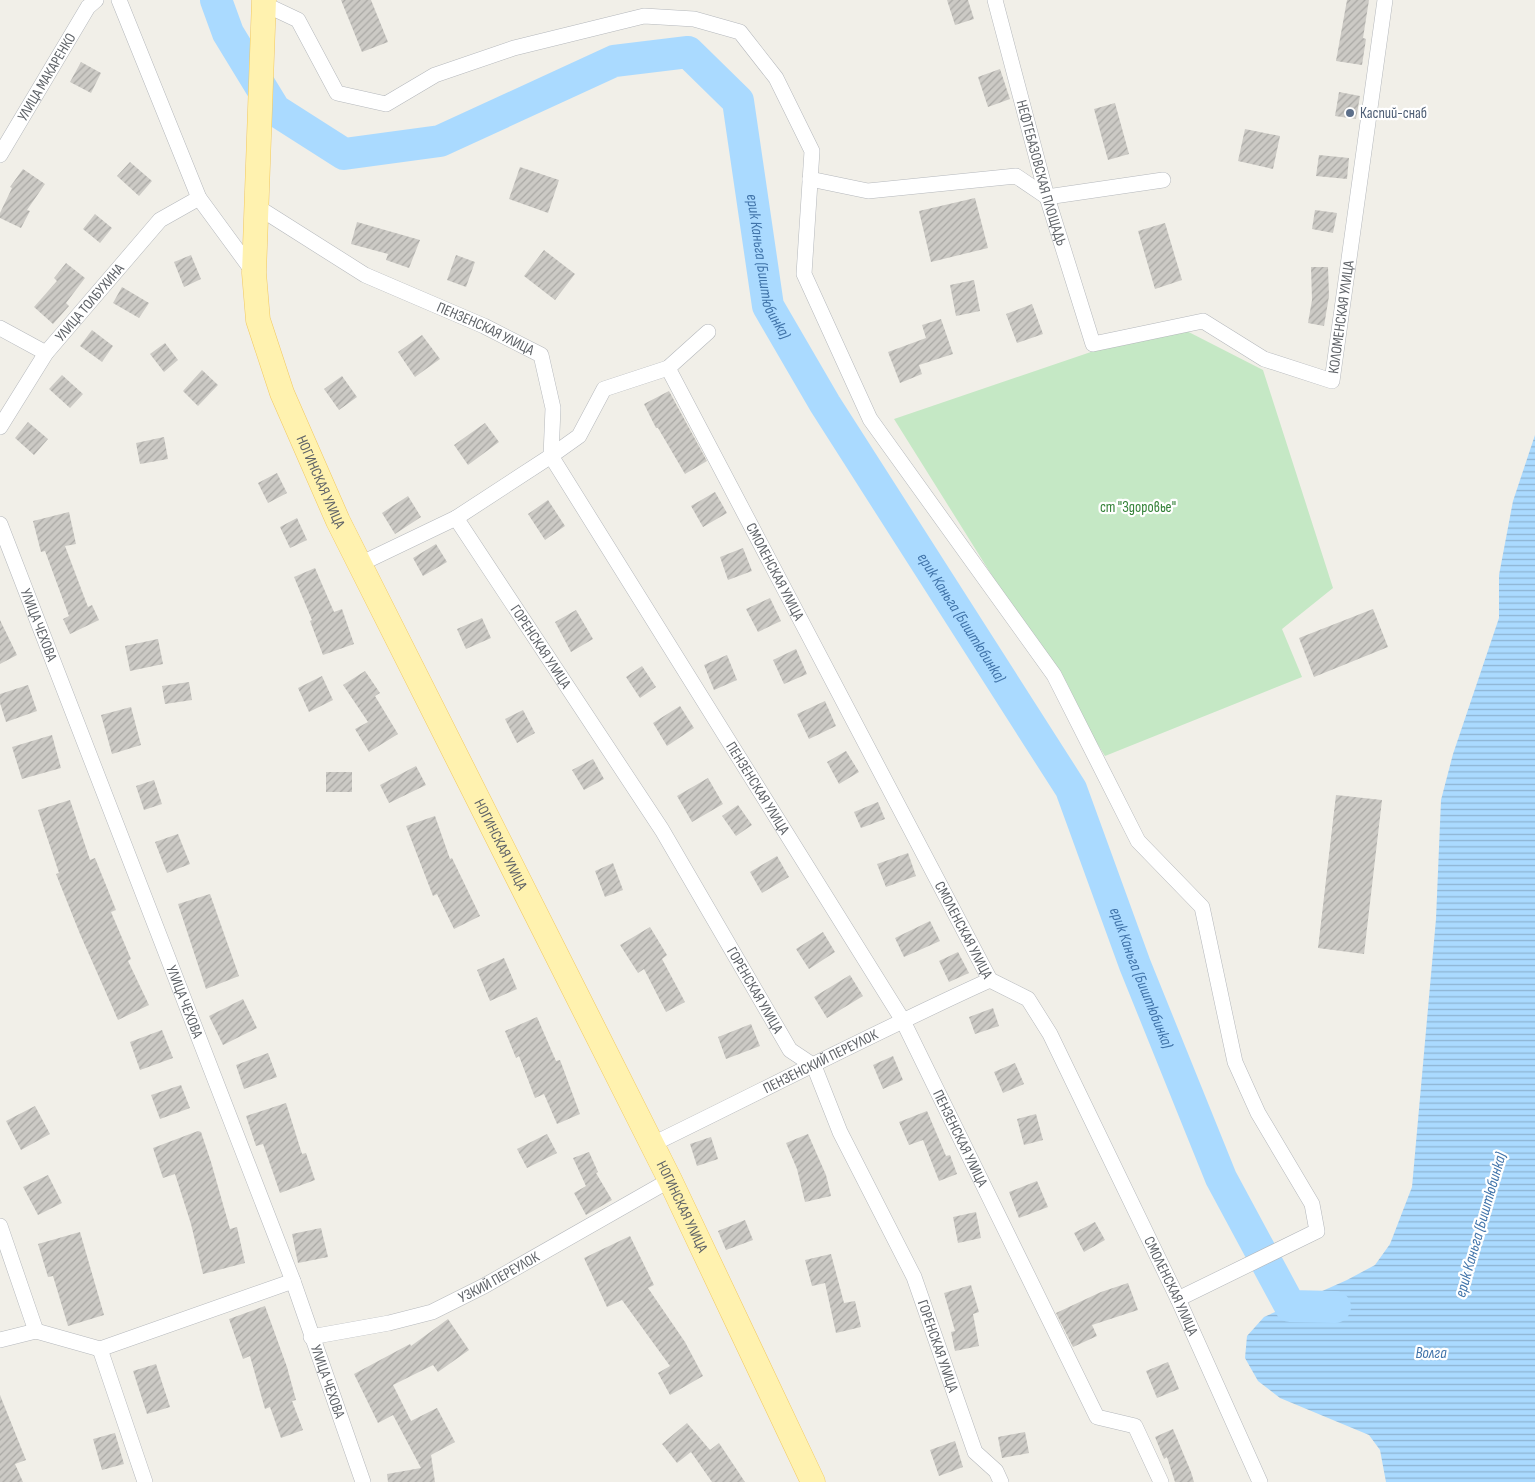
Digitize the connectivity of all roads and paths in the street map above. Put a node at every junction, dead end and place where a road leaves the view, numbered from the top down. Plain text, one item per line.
1 (96, 0) edge
2 (119, 0) edge
3 (995, 0) edge
4 (1385, 0) edge
5 (264, 2) edge
6 (0, 155) edge
7 (810, 179) junction
8 (1163, 180) dead end
9 (1047, 197) junction
10 (199, 198) junction
11 (257, 198) junction
12 (254, 273) junction
13 (0, 328) edge
14 (708, 332) dead end
15 (1093, 344) joint
16 (46, 353) junction
17 (668, 368) junction
18 (0, 427) edge
19 (551, 456) junction
20 (456, 518) junction
21 (0, 524) edge
22 (360, 564) junction
23 (990, 980) junction
24 (902, 1019) junction
25 (814, 1066) junction
26 (651, 1145) junction
27 (670, 1180) junction
28 (0, 1226) edge
29 (293, 1281) junction
30 (1178, 1299) junction
31 (36, 1331) junction
32 (312, 1337) junction
33 (0, 1340) edge
34 (100, 1349) junction
35 (144, 1482) edge
36 (363, 1482) edge
37 (813, 1482) edge
38 (1001, 1482) edge
39 (1161, 1482) edge
40 (1260, 1482) edge

1 - 6 street, УЛИЦА МАКАРЕНКО
2 - 10 street
3 - 9 street, НЕФТЕБАЗОВСКАЯ ПЛОЩАДЬ
4 - 15 street, КОЛОМЕНСКАЯ УЛИЦА
5 - 7 street
5 - 11 main road, НОГИНСКАЯ УЛИЦА
7 - 9 street
7 - 30 street
8 - 9 street
9 - 15 street, НЕФТЕБАЗОВСКАЯ ПЛОЩАДЬ
10 - 12 street
10 - 16 street, УЛИЦА ТОЛБУХИНА
11 - 12 main road, НОГИНСКАЯ УЛИЦА
11 - 19 street, ПЕНЗЕНСКАЯ УЛИЦА
12 - 22 main road, НОГИНСКАЯ УЛИЦА
13 - 16 street
14 - 17 street
16 - 18 street, УЛИЦА ТОЛБУХИНА
17 - 19 street
17 - 23 street, СМОЛЕНСКАЯ УЛИЦА
19 - 20 street
19 - 24 street, ПЕНЗЕНСКАЯ УЛИЦА
20 - 22 street
20 - 25 street, ГОРЕНСКАЯ УЛИЦА
21 - 29 street, УЛИЦА ЧЕХОВА
22 - 26 main road, НОГИНСКАЯ УЛИЦА
23 - 24 street, ПЕНЗЕНСКИЙ ПЕРЕУЛОК
23 - 30 street, СМОЛЕНСКАЯ УЛИЦА
24 - 25 street, ПЕНЗЕНСКИЙ ПЕРЕУЛОК
24 - 39 street, ПЕНЗЕНСКАЯ УЛИЦА
25 - 26 street, ПЕНЗЕНСКИЙ ПЕРЕУЛОК
25 - 38 street, ГОРЕНСКАЯ УЛИЦА
26 - 27 main road, НОГИНСКАЯ УЛИЦА
27 - 32 street, УЗКИЙ ПЕРЕУЛОК
27 - 37 main road, НОГИНСКАЯ УЛИЦА
28 - 31 street
29 - 32 street, УЛИЦА ЧЕХОВА
29 - 34 street
30 - 40 street, СМОЛЕНСКАЯ УЛИЦА
31 - 33 street
31 - 34 street
32 - 36 street, УЛИЦА ЧЕХОВА
34 - 35 street

